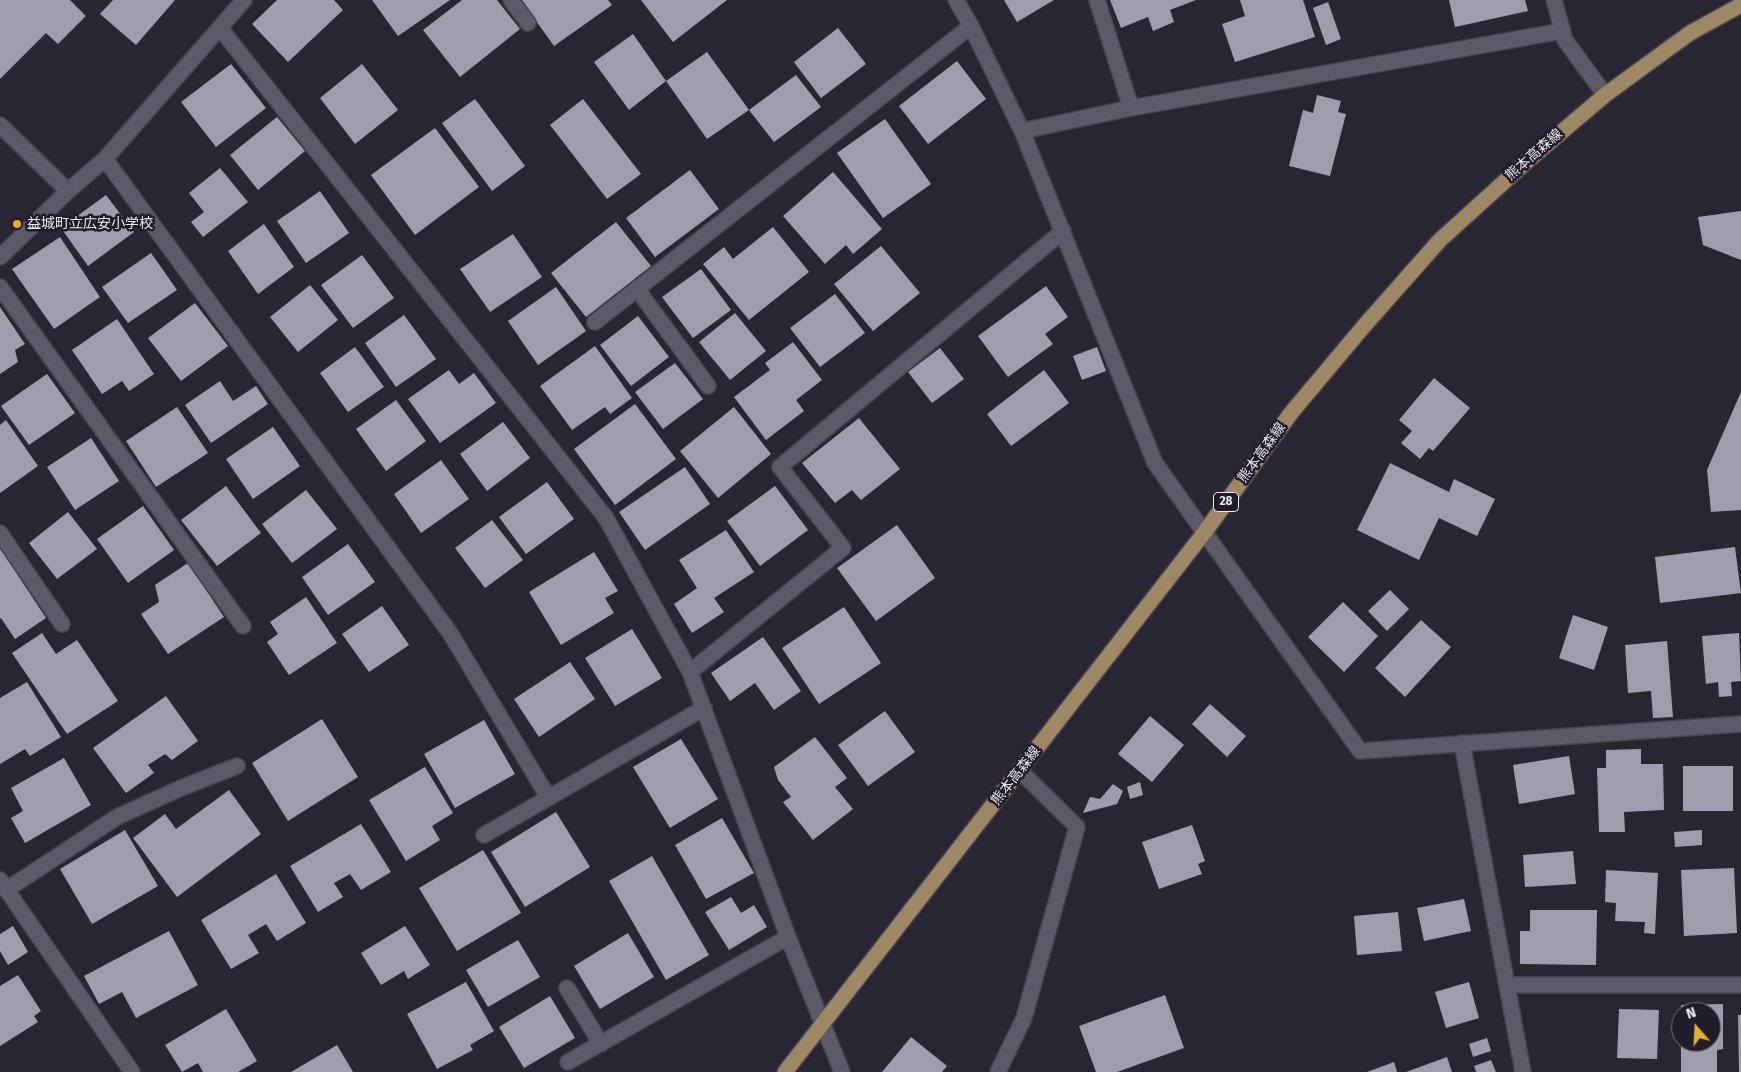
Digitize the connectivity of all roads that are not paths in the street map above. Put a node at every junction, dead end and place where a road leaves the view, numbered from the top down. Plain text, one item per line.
1 (244, 0) edge
2 (511, 0) edge
3 (956, 0) edge
4 (1097, 0) edge
5 (1554, 0) edge
6 (1741, 5) edge
7 (528, 23) dead end
8 (971, 26) junction
9 (220, 28) junction
10 (1562, 31) junction
11 (1605, 95) junction
12 (1132, 108) junction
13 (0, 124) edge
14 (1022, 131) junction
15 (105, 159) junction
16 (68, 191) junction
17 (1063, 231) junction
18 (0, 258) edge
19 (0, 287) edge
20 (637, 289) junction
21 (595, 322) dead end
22 (708, 386) dead end
23 (0, 533) edge
24 (1204, 533) junction
25 (62, 624) dead end
26 (243, 626) dead end
27 (690, 672) junction
28 (704, 708) junction
29 (1741, 724) edge
30 (1462, 743) junction
31 (237, 766) dead end
32 (1020, 771) junction
33 (548, 797) junction
34 (484, 835) dead end
35 (3, 885) edge
36 (788, 937) junction
37 (1507, 985) junction
38 (1741, 985) edge
39 (567, 988) dead end
40 (823, 1024) junction
41 (601, 1044) junction
42 (568, 1062) dead end
43 (132, 1072) edge
44 (785, 1072) edge
45 (842, 1072) edge
46 (998, 1072) edge
47 (1523, 1072) edge

1 - 9 street
2 - 7 street
3 - 8 street
4 - 12 street
5 - 10 street
6 - 11 main road, 熊本高森線 / 28
8 - 14 street
8 - 20 street
9 - 15 street
9 - 27 street
10 - 11 street
10 - 12 street
11 - 24 main road, 熊本高森線 / 28
12 - 14 street
13 - 16 street
14 - 17 street
15 - 16 street
15 - 33 street
16 - 18 street
17 - 24 street
17 - 27 street
19 - 26 street
20 - 21 street
20 - 22 street
23 - 25 street
24 - 30 street
24 - 32 main road, 熊本高森線 / 28
27 - 28 street
28 - 33 street
28 - 36 street
29 - 30 street
30 - 37 street
31 - 35 street
32 - 40 main road, 熊本高森線 / 28
32 - 46 street
33 - 34 street
35 - 43 street
36 - 40 street
36 - 41 street
37 - 38 street
37 - 47 street
39 - 41 street
40 - 44 main road, 熊本高森線 / 28
40 - 45 street
41 - 42 street

